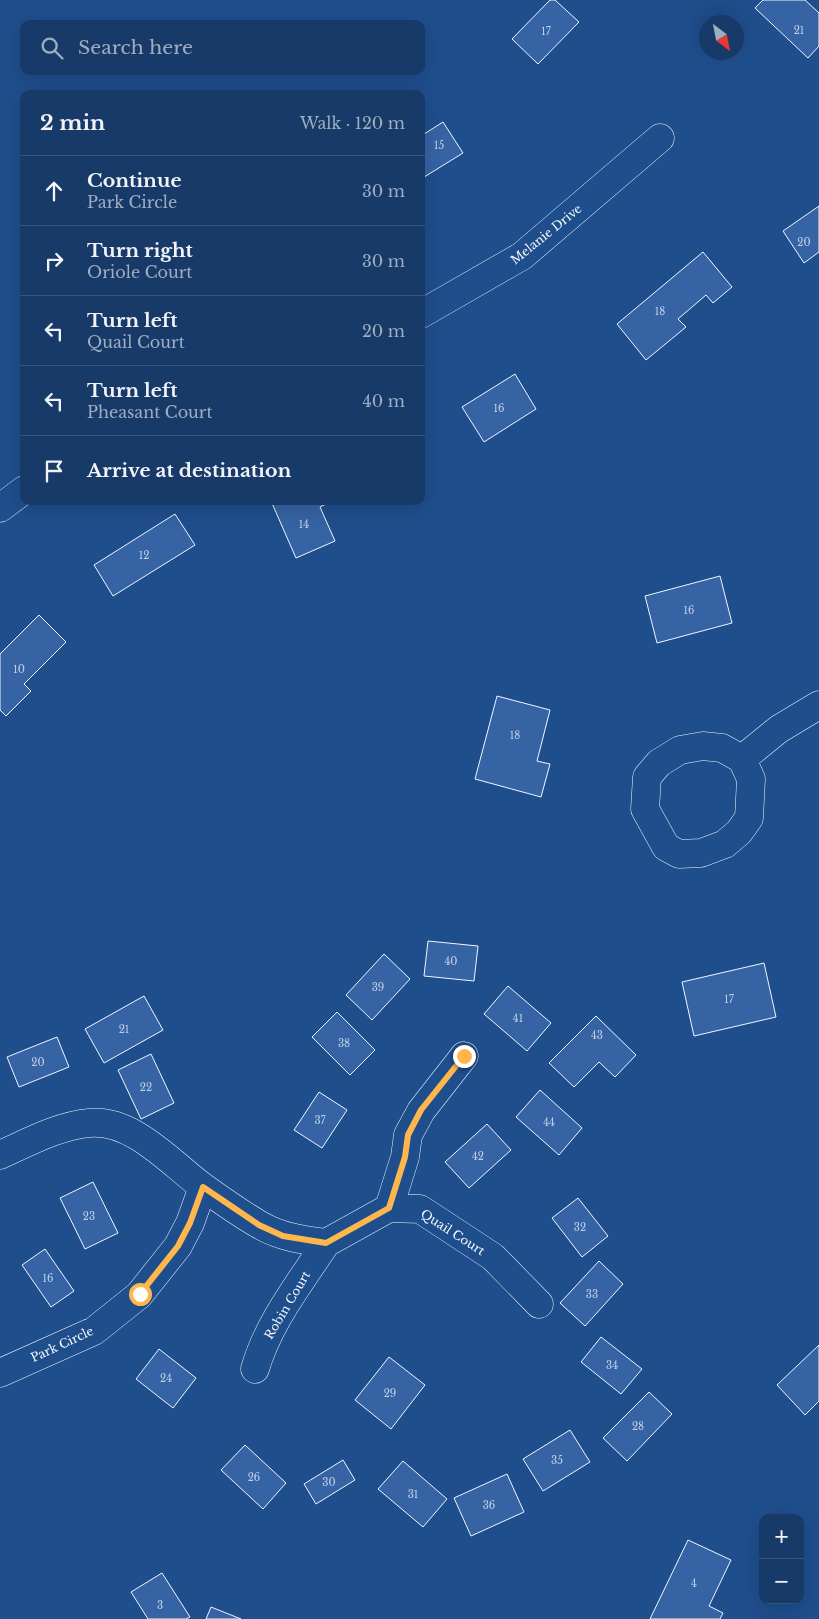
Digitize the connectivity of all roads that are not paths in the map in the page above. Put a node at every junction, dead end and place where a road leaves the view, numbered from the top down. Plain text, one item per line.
1 (660, 138) dead end
2 (425, 312) edge
3 (20, 493) edge
4 (0, 508) edge
5 (819, 705) edge
6 (742, 759) dead end
7 (464, 1056) dead end
8 (0, 1155) edge
9 (203, 1187) junction
10 (389, 1208) junction
11 (326, 1243) junction
12 (539, 1304) dead end
13 (255, 1369) dead end
14 (0, 1373) edge

1 - 2 street, Melanie Drive
3 - 4 street
5 - 6 street
7 - 10 street
8 - 9 street
9 - 11 street
9 - 14 street, Park Circle
10 - 11 street
10 - 12 street, Quail Court
11 - 13 street, Robin Court

